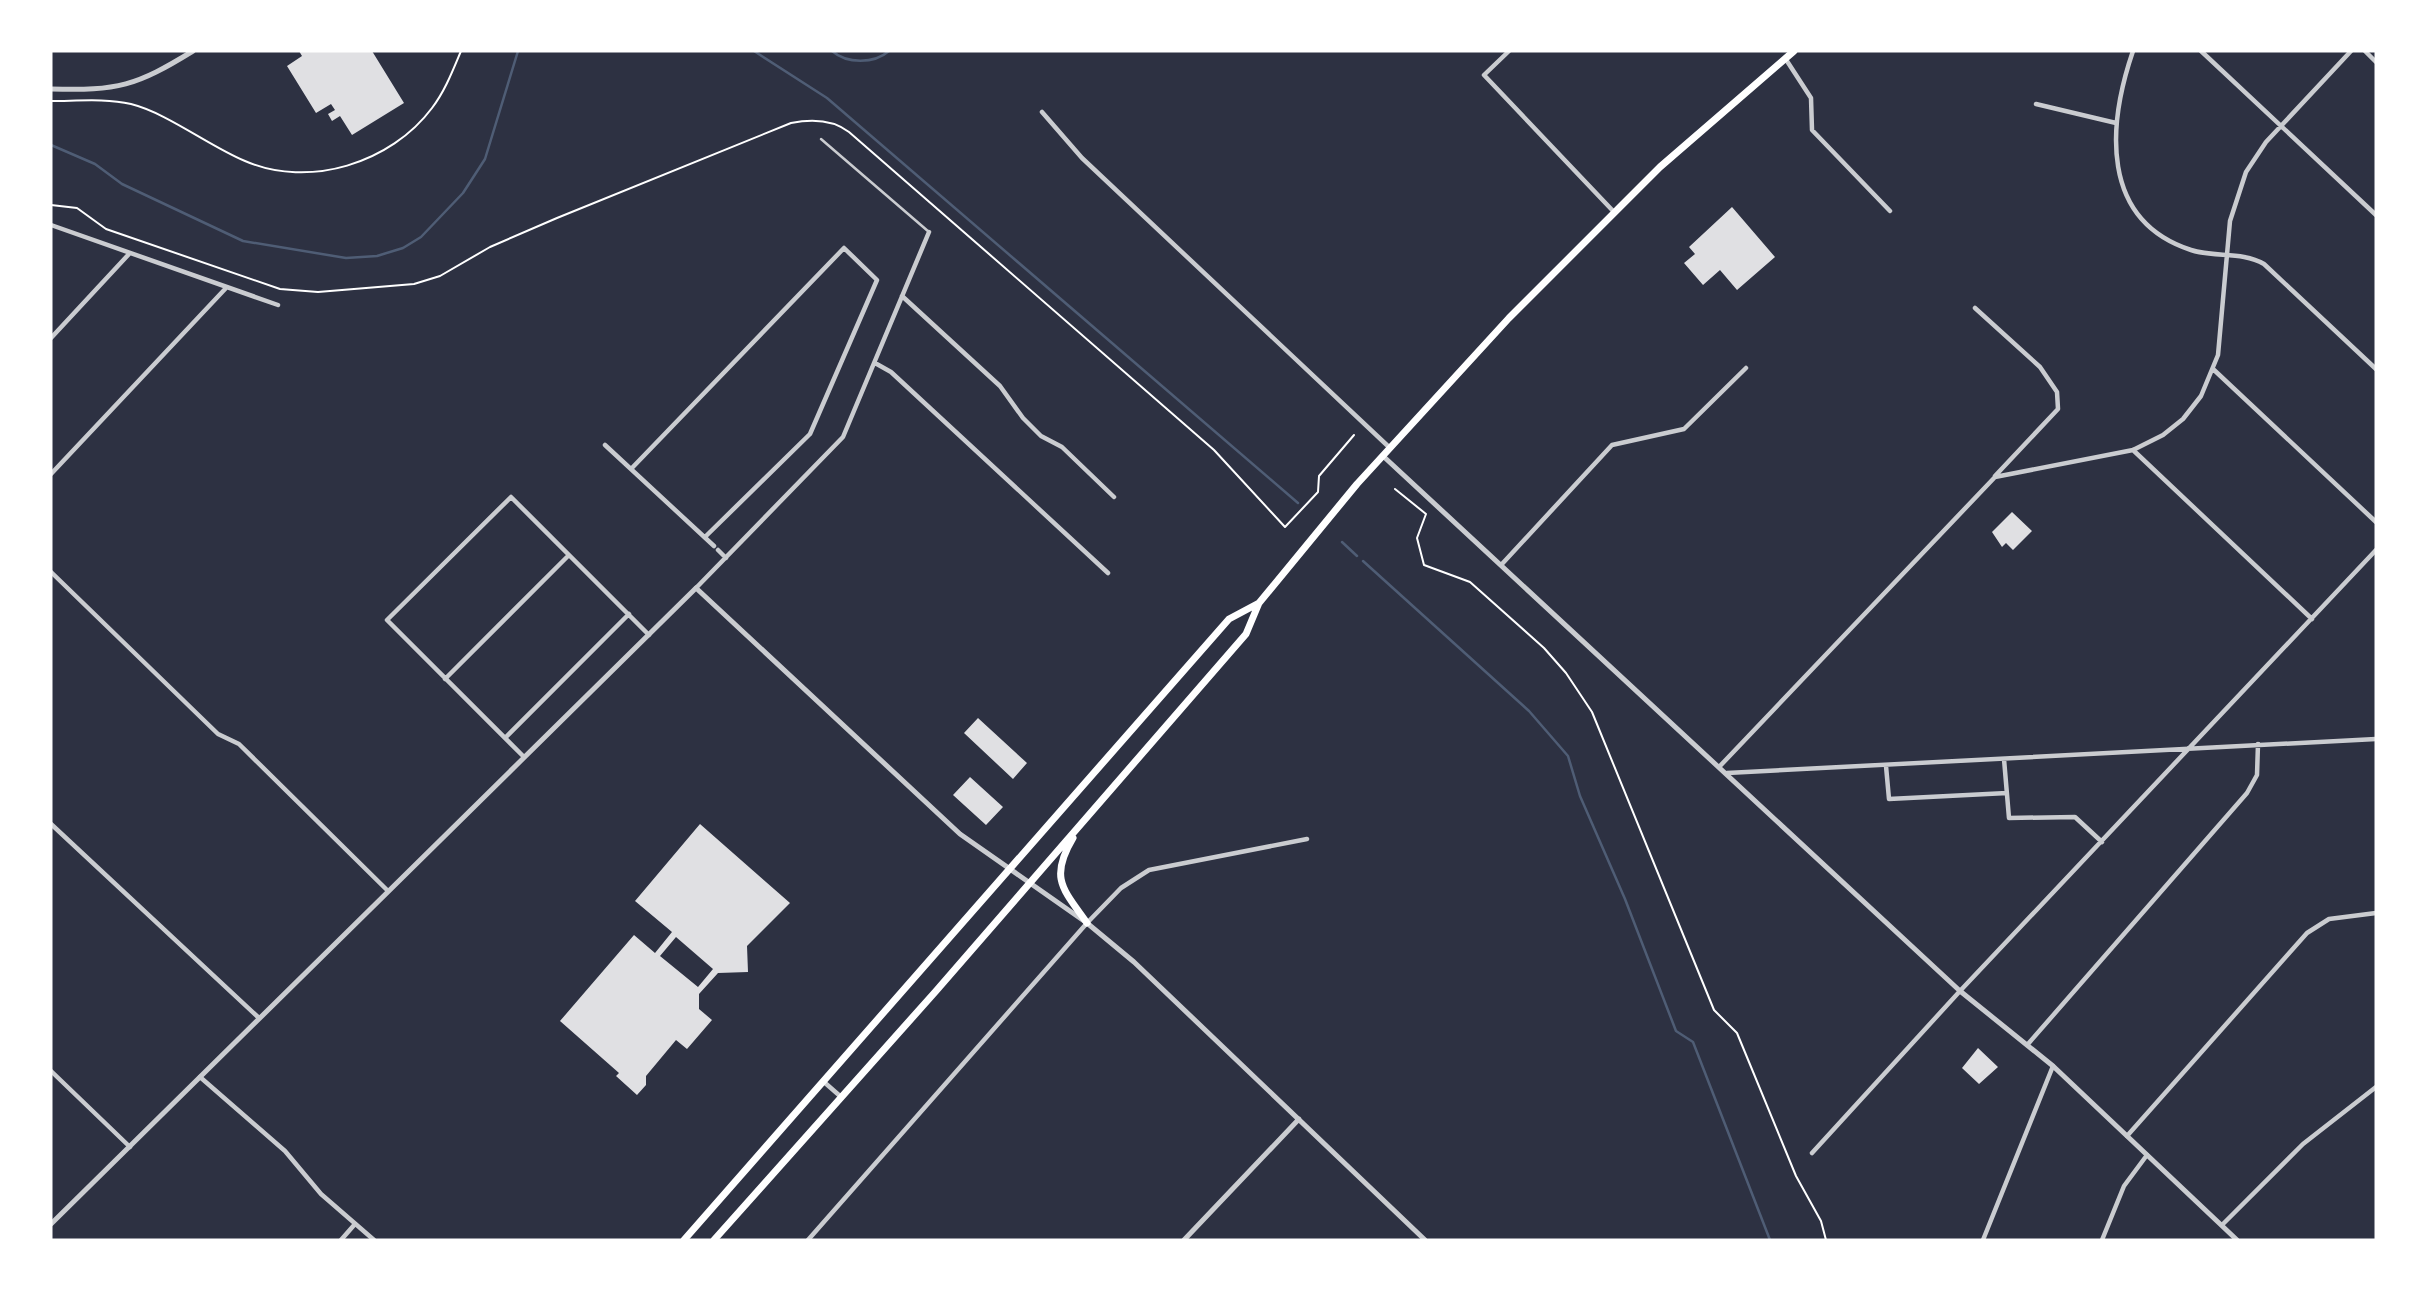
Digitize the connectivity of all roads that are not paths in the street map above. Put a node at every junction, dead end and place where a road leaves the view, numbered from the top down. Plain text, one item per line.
1 (193, 51) edge
2 (1509, 51) edge
3 (1794, 51) edge
4 (2133, 51) edge
5 (2201, 51) edge
6 (2351, 51) edge
7 (2365, 51) edge
8 (1785, 58) junction
9 (2376, 62) edge
10 (51, 89) edge
11 (2036, 104) dead end
12 (1042, 112) dead end
13 (2116, 123) junction
14 (2281, 126) junction
15 (821, 139) dead end
16 (1890, 211) dead end
17 (1614, 212) junction
18 (2376, 215) edge
19 (51, 225) edge
20 (929, 232) joint
21 (129, 254) junction
22 (2229, 255) junction
23 (226, 288) junction
24 (902, 296) junction
25 (278, 305) dead end
26 (1975, 308) dead end
27 (51, 338) edge
28 (875, 363) junction
29 (1746, 368) dead end
30 (2213, 369) junction
31 (2376, 369) edge
32 (605, 445) dead end
33 (1390, 448) junction
34 (2133, 450) junction
35 (1383, 456) junction
36 (631, 469) junction
37 (51, 474) edge
38 (1995, 477) junction
39 (1114, 497) dead end
40 (2376, 522) edge
41 (705, 537) junction
42 (2376, 550) edge
43 (569, 555) junction
44 (726, 558) junction
45 (1502, 564) junction
46 (51, 572) edge
47 (1108, 573) dead end
48 (696, 589) junction
49 (1259, 603) junction
50 (629, 614) junction
51 (2312, 619) junction
52 (649, 635) junction
53 (445, 679) junction
54 (505, 738) junction
55 (2376, 739) edge
56 (2258, 744) junction
57 (2190, 749) junction
58 (524, 757) junction
59 (2004, 759) junction
60 (1720, 766) junction
61 (1886, 766) junction
62 (1727, 773) junction
63 (2007, 793) junction
64 (1084, 819) junction
65 (51, 824) edge
66 (1307, 839) dead end
67 (2102, 842) junction
68 (1010, 869) junction
69 (1028, 883) junction
70 (387, 890) junction
71 (2376, 913) edge
72 (1087, 923) junction
73 (1960, 990) junction
74 (259, 1018) junction
75 (2028, 1044) junction
76 (2053, 1066) junction
77 (51, 1071) edge
78 (200, 1077) junction
79 (823, 1082) junction
80 (2376, 1087) edge
81 (840, 1096) junction
82 (1299, 1119) junction
83 (2127, 1136) junction
84 (130, 1147) junction
85 (1812, 1153) dead end
86 (2147, 1155) junction
87 (51, 1224) edge
88 (355, 1224) junction
89 (2222, 1225) junction
90 (341, 1240) edge
91 (374, 1240) edge
92 (684, 1240) edge
93 (714, 1240) edge
94 (808, 1240) edge
95 (1184, 1240) edge
96 (1425, 1240) edge
97 (1983, 1240) edge
98 (2102, 1240) edge
99 (2237, 1240) edge

1 - 10 street
2 - 17 street
3 - 8 main road
4 - 13 street
5 - 14 street
6 - 14 street
7 - 9 street
8 - 16 street
8 - 17 main road
11 - 13 street
12 - 33 street
13 - 22 street
14 - 18 street
14 - 22 street
15 - 20 lane
17 - 33 main road
19 - 21 street
20 - 24 street
21 - 23 street
21 - 27 street
22 - 30 street
22 - 31 street
23 - 25 street
23 - 37 street
24 - 28 street
24 - 39 street
26 - 38 street
28 - 44 street
28 - 47 street
29 - 45 street
30 - 34 street
30 - 40 street
32 - 36 street
33 - 35 main road
34 - 38 street
34 - 51 street
35 - 45 street
35 - 49 main road
36 - 41 street
36 - 41 street
38 - 60 street
41 - 44 street
42 - 51 street
43 - 50 street
43 - 53 street
43 - 53 street
44 - 48 street
45 - 60 street
46 - 70 street
48 - 52 street
48 - 68 street
49 - 64 main road
49 - 68 main road
50 - 52 street
50 - 54 street
51 - 57 street
52 - 58 street
53 - 54 street
54 - 58 street
55 - 56 street
56 - 57 street
56 - 75 street
57 - 59 street
57 - 67 street
58 - 70 street
59 - 61 street
59 - 63 street
60 - 62 street
61 - 62 street
61 - 63 street
62 - 73 street
63 - 67 street
64 - 69 main road
64 - 72 main road
65 - 74 street
66 - 72 street
67 - 73 street
68 - 69 street
68 - 79 main road
69 - 72 street
69 - 81 main road
70 - 74 street
71 - 83 street
72 - 82 street
72 - 94 street
73 - 75 street
73 - 85 street
74 - 78 street
75 - 76 street
76 - 83 street
76 - 97 street
77 - 84 street
78 - 84 street
78 - 88 street
79 - 81 street
79 - 92 main road
80 - 89 street
81 - 93 main road
82 - 95 street
82 - 96 street
83 - 86 street
84 - 87 street
86 - 89 street
86 - 98 street
88 - 90 street
88 - 91 street
89 - 99 street

